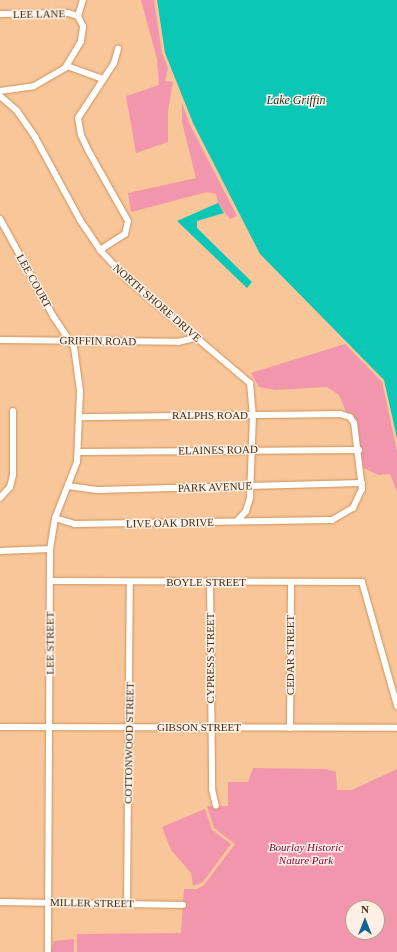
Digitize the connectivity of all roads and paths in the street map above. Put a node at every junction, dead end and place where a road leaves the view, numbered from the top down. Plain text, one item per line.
1 (84, 0) edge
2 (0, 14) edge
3 (78, 16) junction
4 (118, 49) dead end
5 (67, 66) junction
6 (102, 79) junction
7 (0, 91) edge
8 (0, 96) edge
9 (0, 220) edge
10 (100, 250) junction
11 (196, 338) junction
12 (0, 340) edge
13 (69, 342) junction
14 (13, 411) dead end
15 (253, 415) junction
16 (79, 417) junction
17 (252, 450) junction
18 (359, 450) junction
19 (78, 452) junction
20 (362, 483) junction
21 (68, 486) junction
22 (250, 486) junction
23 (0, 498) edge
24 (55, 518) junction
25 (238, 520) junction
26 (50, 550) junction
27 (0, 551) edge
28 (50, 581) junction
29 (130, 582) junction
30 (210, 582) junction
31 (291, 582) junction
32 (397, 706) edge
33 (0, 727) edge
34 (49, 727) junction
35 (130, 727) junction
36 (210, 728) junction
37 (290, 728) junction
38 (397, 728) edge
39 (216, 806) dead end
40 (0, 902) edge
41 (48, 902) junction
42 (127, 903) junction
43 (183, 906) dead end
44 (48, 952) edge

1 - 3 street
2 - 3 street, LEE LANE
3 - 5 street
4 - 6 street
5 - 6 street
5 - 7 street
6 - 10 street
8 - 10 street, NORTH SHORE DRIVE
9 - 13 street, LEE COURT
10 - 11 street, NORTH SHORE DRIVE
11 - 13 street, GRIFFIN ROAD
11 - 15 street, NORTH SHORE DRIVE
12 - 13 street, GRIFFIN ROAD
13 - 16 street, LEE STREET
14 - 23 street
15 - 16 street, RALPHS ROAD
15 - 17 street, NORTH SHORE DRIVE
15 - 18 street, RALPHS ROAD
16 - 19 street, LEE STREET
17 - 18 street, ELAINES ROAD
17 - 19 street, ELAINES ROAD
17 - 22 street, NORTH SHORE DRIVE
18 - 20 street
19 - 21 street, LEE STREET
20 - 22 street, PARK AVENUE
20 - 25 street, LIVE OAK DRIVE
21 - 22 street, PARK AVENUE
21 - 24 street, LEE STREET
22 - 25 street, NORTH SHORE DRIVE
24 - 25 street, LIVE OAK DRIVE
24 - 26 street, LEE STREET
26 - 27 street
26 - 28 street, LEE STREET
28 - 29 street, BOYLE STREET
28 - 34 street, LEE STREET
29 - 30 street, BOYLE STREET
29 - 35 street, COTTONWOOD STREET
30 - 31 street, BOYLE STREET
30 - 36 street, CYPRESS STREET
31 - 32 street, BOYLE STREET
31 - 37 street, CEDAR STREET
33 - 34 street, GIBSON STREET
34 - 35 street, GIBSON STREET
34 - 41 street, LEE STREET
35 - 36 street, GIBSON STREET
35 - 42 street, COTTONWOOD STREET
36 - 37 street, GIBSON STREET
36 - 39 street, CYPRESS STREET
37 - 38 street, GIBSON STREET
40 - 41 street, MILLER STREET
41 - 42 street, MILLER STREET
41 - 44 street, LEE STREET
42 - 43 street, MILLER STREET

